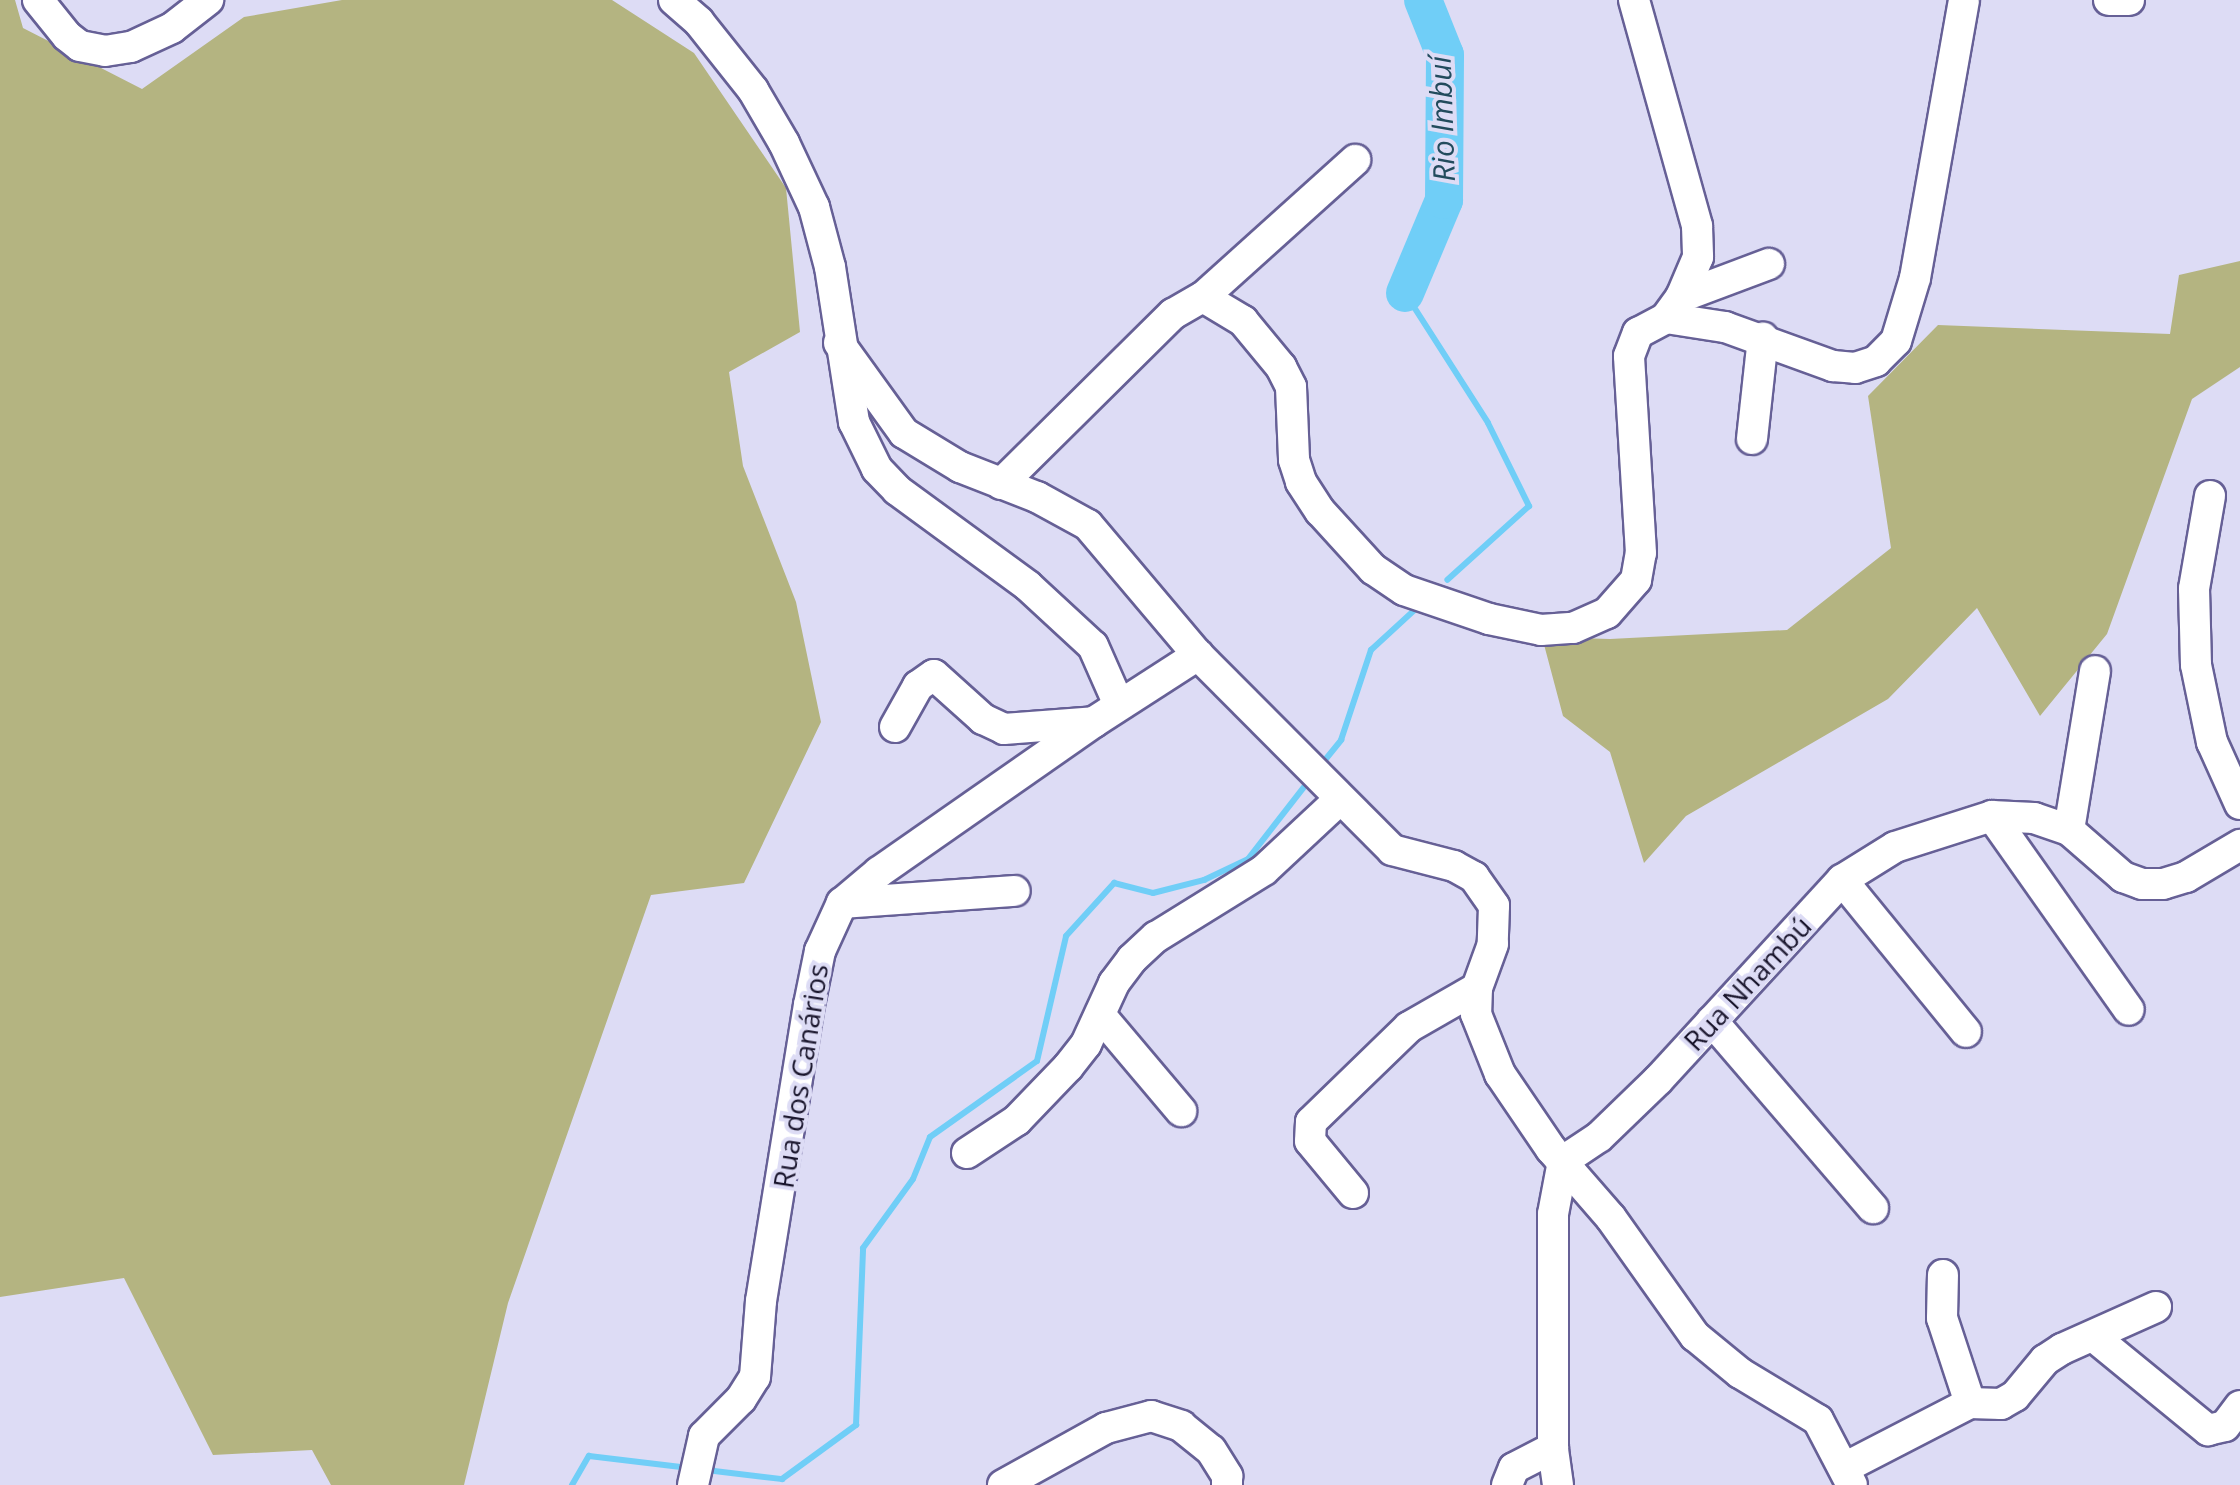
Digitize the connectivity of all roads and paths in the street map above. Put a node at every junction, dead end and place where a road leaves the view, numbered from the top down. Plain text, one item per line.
1 (38, 0) edge
2 (208, 0) edge
3 (674, 0) edge
4 (1634, 0) edge
5 (1964, 0) edge
6 (2109, 0) edge
7 (2129, 0) edge
8 (1355, 160) dead end
9 (1769, 264) dead end
10 (1204, 297) junction
11 (1674, 308) junction
12 (1763, 338) junction
13 (839, 343) junction
14 (1752, 439) dead end
15 (1001, 484) junction
16 (2210, 496) dead end
17 (1198, 655) junction
18 (2095, 672) dead end
19 (1106, 714) junction
20 (894, 727) dead end
21 (1340, 800) junction
22 (2240, 804) edge
23 (1992, 816) junction
24 (2069, 830) junction
25 (2240, 845) edge
26 (1842, 880) junction
27 (1015, 891) dead end
28 (842, 903) junction
29 (1477, 988) junction
30 (2130, 1010) dead end
31 (1100, 1015) junction
32 (1712, 1020) junction
33 (1966, 1032) dead end
34 (1181, 1111) dead end
35 (966, 1153) dead end
36 (1562, 1161) junction
37 (1354, 1193) dead end
38 (1873, 1208) dead end
39 (1943, 1275) dead end
40 (2156, 1307) dead end
41 (2093, 1336) junction
42 (1970, 1403) junction
43 (2240, 1406) edge
44 (1553, 1448) junction
45 (1849, 1476) edge
46 (693, 1477) edge
47 (1003, 1485) edge
48 (1226, 1485) edge
49 (1507, 1485) edge
50 (1558, 1485) edge

1 - 2 street
3 - 13 street
4 - 11 street
5 - 12 street
6 - 7 street
8 - 10 street
9 - 11 street
10 - 11 street
10 - 15 street
11 - 12 street
12 - 14 street
13 - 15 street
13 - 19 street
15 - 17 street
16 - 22 street
17 - 19 street, Rua dos Canários
17 - 21 street
18 - 24 street
19 - 20 street
19 - 28 street, Rua dos Canários
21 - 29 street
21 - 31 street
23 - 24 street, Rua Nhambú
23 - 26 street, Rua Nhambú
23 - 30 street
24 - 25 street, Rua Nhambú
26 - 32 street, Rua Nhambú
26 - 33 street
27 - 28 street
28 - 46 street, Rua dos Canários
29 - 36 street
29 - 37 street
31 - 34 street
31 - 35 street
32 - 36 street, Rua Nhambú
32 - 38 street
36 - 44 street
36 - 45 street
39 - 42 street
40 - 41 street
41 - 42 street
41 - 43 street
42 - 45 street
44 - 49 street
44 - 50 street
47 - 48 street

